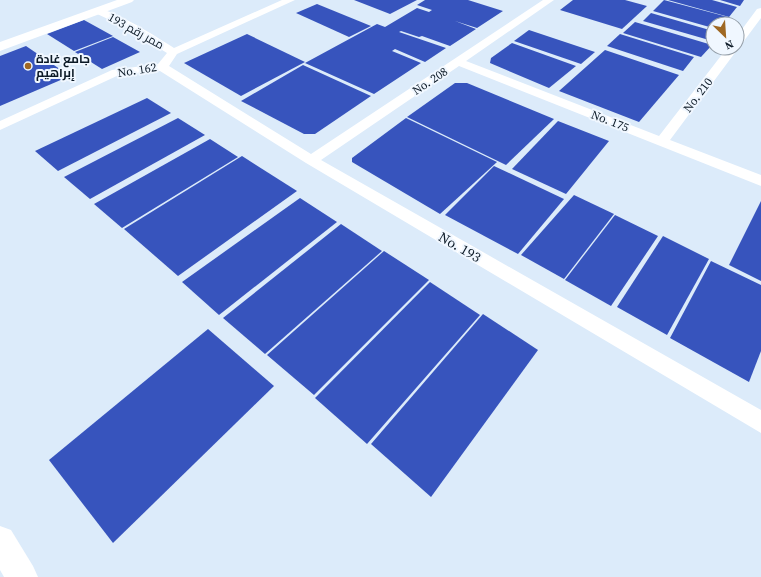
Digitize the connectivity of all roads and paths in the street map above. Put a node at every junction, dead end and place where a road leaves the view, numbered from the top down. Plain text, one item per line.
1 (128, 0) edge
2 (290, 0) edge
3 (549, 0) edge
4 (99, 11) junction
5 (761, 11) edge
6 (745, 32) edge
7 (0, 46) edge
8 (173, 52) junction
9 (727, 56) edge
10 (459, 62) junction
11 (162, 67) junction
12 (0, 126) edge
13 (662, 141) junction
14 (311, 160) junction
15 (761, 181) edge
16 (761, 422) edge
17 (0, 541) edge
18 (22, 577) edge

1 - 4 main road
2 - 8 street, No. 162
3 - 10 street, No. 208
4 - 7 main road
4 - 8 street, ممر رقم 193
5 - 6 street
8 - 11 street, No. 162
9 - 13 street, No. 210
10 - 13 street, No. 175
10 - 14 street, No. 208
11 - 12 street, No. 162
11 - 14 street, No. 193
13 - 15 street, No. 175
14 - 16 street, No. 193
17 - 18 main road

